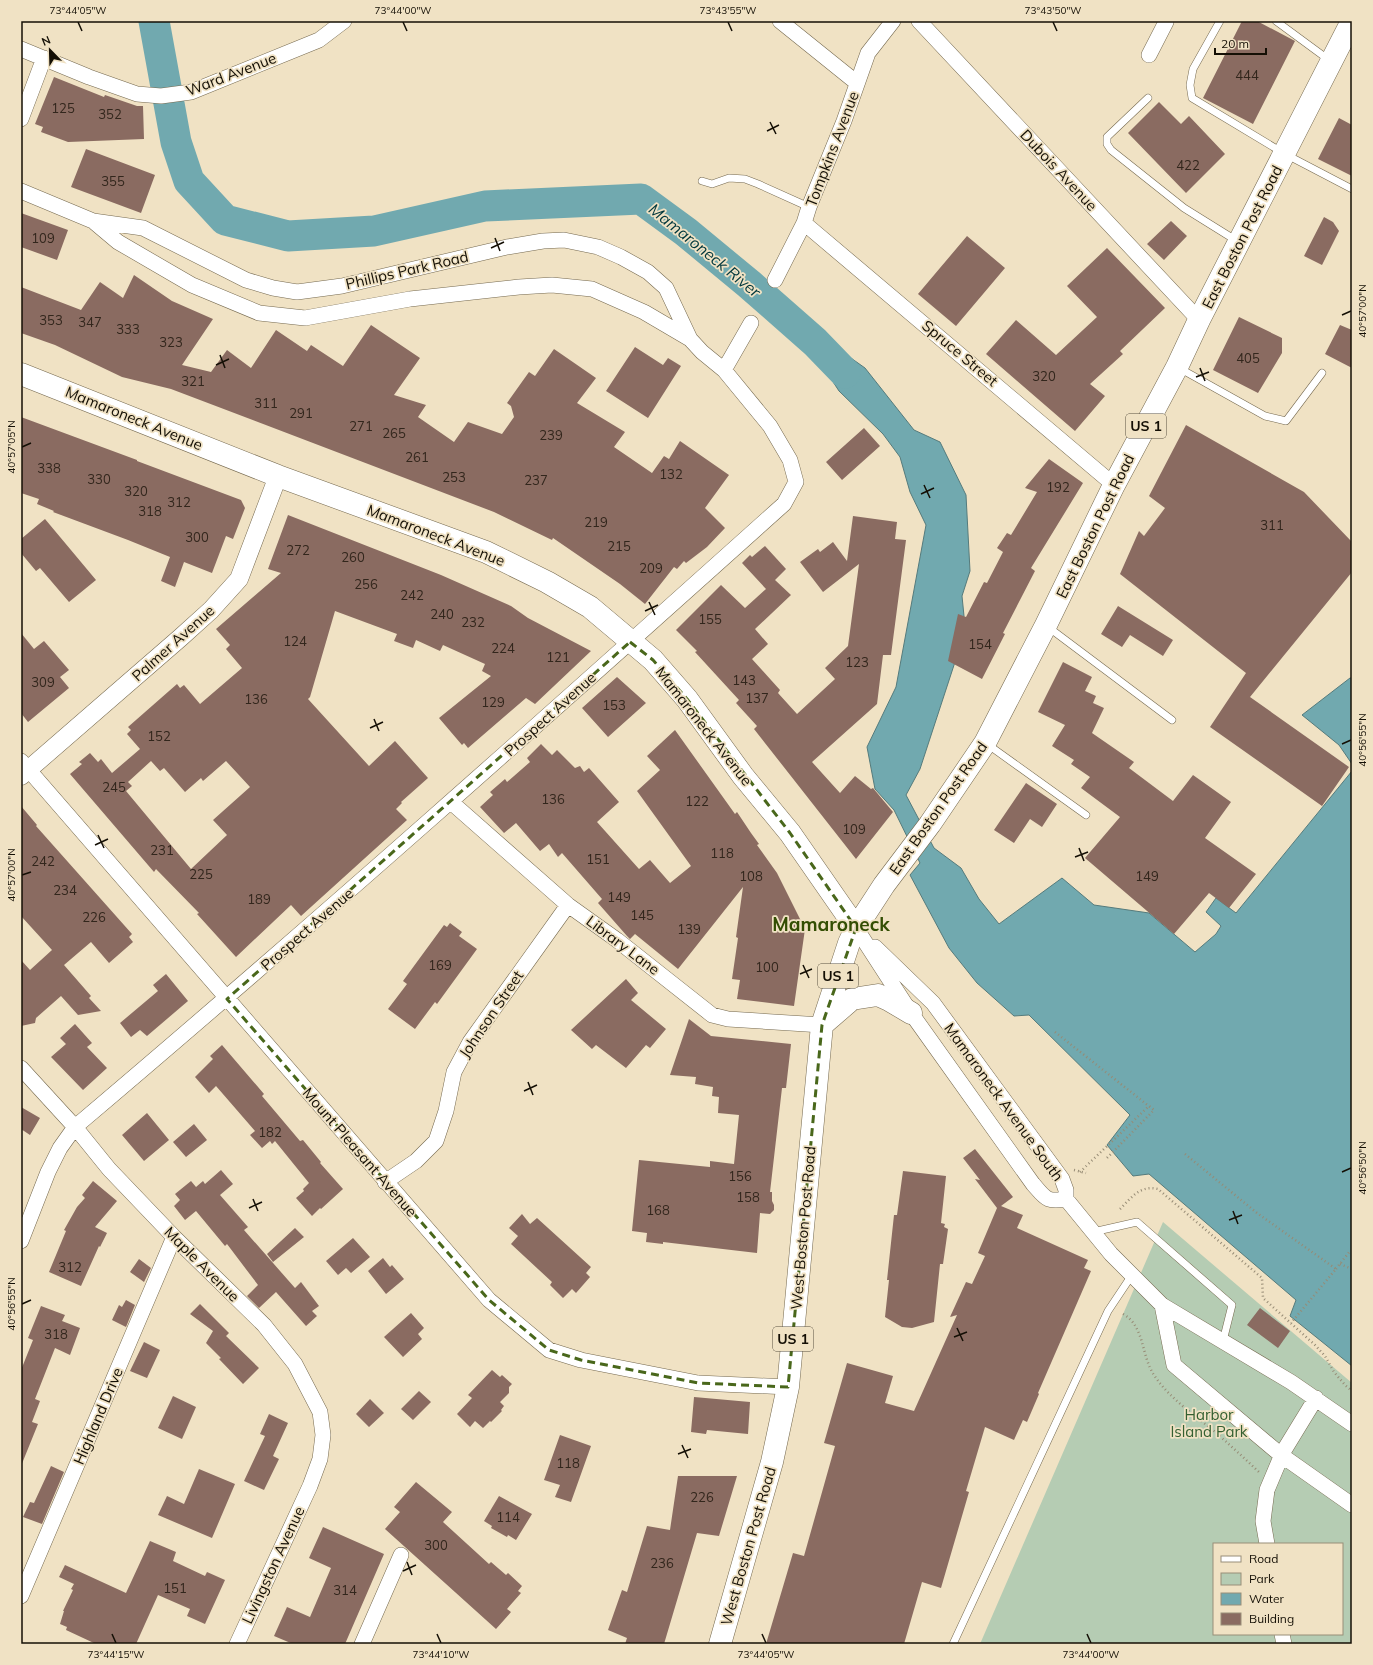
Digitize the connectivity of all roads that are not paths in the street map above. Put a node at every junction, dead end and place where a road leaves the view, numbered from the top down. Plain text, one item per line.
1 (344, 21) edge
2 (780, 21) edge
3 (893, 21) edge
4 (920, 21) edge
5 (1166, 21) edge
6 (1220, 21) edge
7 (1276, 21) edge
8 (1352, 21) edge
9 (21, 49) edge
10 (1150, 55) dead end
11 (44, 58) junction
12 (1331, 62) junction
13 (857, 83) junction
14 (1148, 98) dead end
15 (21, 119) edge
16 (1285, 154) junction
17 (702, 181) dead end
18 (1352, 189) edge
19 (21, 191) edge
20 (809, 207) junction
21 (93, 220) junction
22 (804, 223) junction
23 (1239, 242) junction
24 (775, 280) dead end
25 (1199, 320) junction
26 (751, 323) dead end
27 (690, 339) junction
28 (1177, 367) junction
29 (724, 370) junction
30 (1322, 373) dead end
31 (21, 374) edge
32 (278, 476) junction
33 (1114, 485) junction
34 (1046, 625) junction
35 (630, 642) junction
36 (1172, 720) dead end
37 (985, 743) junction
38 (24, 769) edge
39 (451, 802) junction
40 (1086, 815) dead end
41 (568, 905) junction
42 (856, 928) junction
43 (227, 999) junction
44 (911, 1013) junction
45 (822, 1025) junction
46 (21, 1068) edge
47 (75, 1127) junction
48 (385, 1182) junction
49 (1066, 1199) junction
50 (1094, 1232) junction
51 (174, 1237) junction
52 (21, 1241) edge
53 (1132, 1275) junction
54 (1162, 1305) junction
55 (1223, 1342) junction
56 (788, 1387) junction
57 (1316, 1398) junction
58 (1352, 1424) edge
59 (1281, 1456) junction
60 (310, 1486) joint
61 (1352, 1505) edge
62 (1267, 1543) edge
63 (401, 1555) dead end
64 (21, 1596) edge
65 (237, 1644) edge
66 (362, 1644) edge
67 (720, 1644) edge
68 (953, 1644) edge

1 - 11 street, Ward Avenue
2 - 13 street
3 - 13 street, Tompkins Avenue
4 - 25 street, Dubois Avenue
5 - 10 street
6 - 16 lane
7 - 12 lane
8 - 12 main road, East Boston Post Road / US 1
9 - 11 street, Ward Avenue
11 - 15 street
12 - 16 main road, East Boston Post Road / US 1
13 - 20 street, Tompkins Avenue
14 - 23 lane
16 - 18 lane
16 - 23 main road, East Boston Post Road / US 1
17 - 20 lane
19 - 21 street, Phillips Park Road
20 - 22 street, Tompkins Avenue
21 - 27 street, Phillips Park Road
21 - 27 street, Phillips Park Road
22 - 24 street, Tompkins Avenue
22 - 33 street, Spruce Street
23 - 25 main road, East Boston Post Road / US 1
25 - 28 main road, East Boston Post Road / US 1
26 - 29 street
27 - 29 street, Phillips Park Road
28 - 30 lane
28 - 33 main road, East Boston Post Road / US 1
29 - 35 street, Prospect Avenue
31 - 32 main road, Mamaroneck Avenue
32 - 35 main road, Mamaroneck Avenue
32 - 38 street, Palmer Avenue
33 - 34 main road, East Boston Post Road / US 1
34 - 36 lane
34 - 37 main road, East Boston Post Road / US 1
35 - 39 street, Prospect Avenue
35 - 42 main road, Mamaroneck Avenue
37 - 40 lane
37 - 42 main road, East Boston Post Road / US 1
38 - 43 street, Mount Pleasant Avenue
39 - 41 street, Library Lane
39 - 43 street, Prospect Avenue
41 - 45 street, Library Lane
41 - 48 street, Johnson Street
42 - 44 street, Mamaroneck Avenue South
42 - 45 main road, West Boston Post Road / US 1
42 - 49 street, Mamaroneck Avenue South
43 - 47 street, Prospect Avenue
43 - 48 street, Mount Pleasant Avenue
44 - 45 main road
44 - 49 street, Mamaroneck Avenue South
45 - 56 main road, West Boston Post Road / US 1
46 - 47 street, Maple Avenue
47 - 51 street, Maple Avenue
47 - 52 street, Prospect Avenue
48 - 56 street, Mount Pleasant Avenue
49 - 50 street
50 - 53 street
50 - 55 lane
51 - 60 street, Maple Avenue
51 - 64 street, Highland Drive
53 - 54 street
53 - 68 lane
54 - 55 street
54 - 59 street
55 - 57 street
56 - 67 main road, West Boston Post Road / US 1
57 - 58 street
57 - 59 street
59 - 61 street
59 - 62 street
60 - 65 street, Livingston Avenue
63 - 66 street

